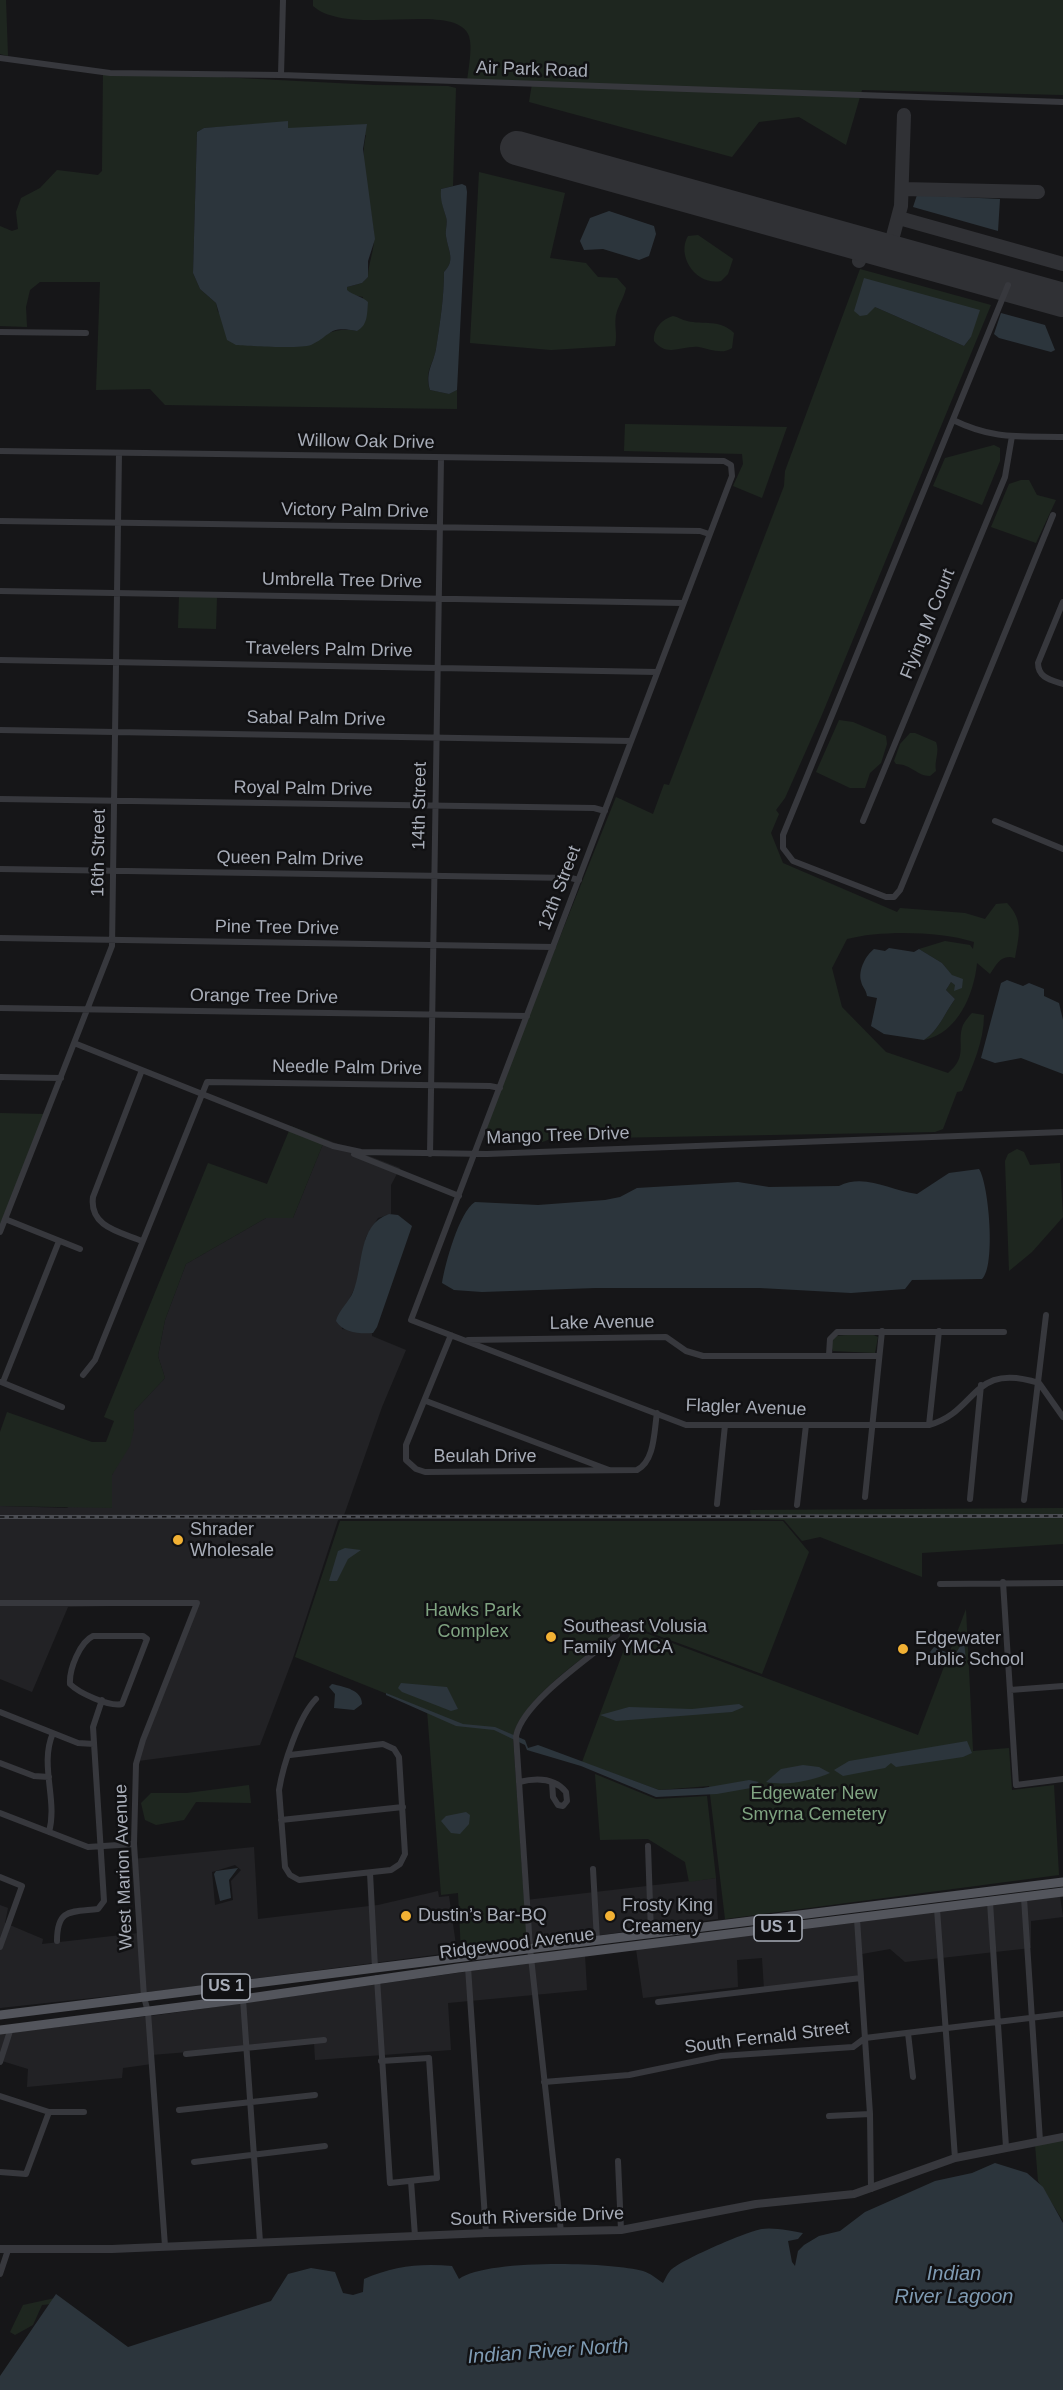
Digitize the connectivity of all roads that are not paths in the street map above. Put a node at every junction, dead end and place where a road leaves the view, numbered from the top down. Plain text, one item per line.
1 (284, 0) edge
2 (0, 58) edge
3 (281, 75) junction
4 (1063, 102) edge
5 (1008, 285) dead end
6 (0, 332) edge
7 (86, 333) dead end
8 (953, 420) junction
9 (1012, 436) junction
10 (1063, 437) edge
11 (0, 451) edge
12 (119, 453) junction
13 (441, 458) junction
14 (731, 465) joint
15 (1053, 515) dead end
16 (0, 520) edge
17 (118, 522) junction
18 (440, 527) junction
19 (709, 534) junction
20 (0, 591) edge
21 (118, 592) junction
22 (439, 597) junction
23 (1063, 602) edge
24 (683, 603) junction
25 (0, 660) edge
26 (117, 662) junction
27 (438, 667) junction
28 (657, 672) junction
29 (1063, 684) edge
30 (0, 730) edge
31 (116, 731) junction
32 (436, 736) junction
33 (631, 741) junction
34 (0, 799) edge
35 (115, 801) junction
36 (435, 806) junction
37 (605, 811) junction
38 (864, 821) dead end
39 (995, 821) dead end
40 (1063, 849) edge
41 (0, 869) edge
42 (114, 871) junction
43 (434, 876) junction
44 (579, 880) junction
45 (0, 938) edge
46 (112, 940) junction
47 (433, 945) junction
48 (553, 947) junction
49 (0, 1008) edge
50 (88, 1009) junction
51 (432, 1015) junction
52 (527, 1016) junction
53 (74, 1043) junction
54 (142, 1070) junction
55 (0, 1077) edge
56 (61, 1078) junction
57 (431, 1085) junction
58 (500, 1088) junction
59 (201, 1094) junction
60 (1063, 1132) edge
61 (346, 1150) junction
62 (430, 1154) junction
63 (475, 1154) junction
64 (459, 1196) junction
65 (5, 1219) junction
66 (0, 1232) edge
67 (59, 1241) junction
68 (142, 1241) junction
69 (80, 1249) dead end
70 (1046, 1315) dead end
71 (411, 1320) joint
72 (882, 1331) junction
73 (939, 1331) junction
74 (1004, 1332) dead end
75 (450, 1335) junction
76 (463, 1340) junction
77 (829, 1355) junction
78 (879, 1356) junction
79 (83, 1375) dead end
80 (2, 1382) edge
81 (1039, 1383) junction
82 (981, 1385) junction
83 (426, 1401) junction
84 (62, 1407) dead end
85 (657, 1413) junction
86 (1063, 1417) edge
87 (873, 1424) junction
88 (725, 1425) junction
89 (806, 1425) junction
90 (929, 1425) junction
91 (613, 1471) junction
92 (866, 1497) dead end
93 (970, 1499) dead end
94 (1024, 1500) dead end
95 (717, 1504) dead end
96 (797, 1504) dead end
97 (1003, 1582) junction
98 (1063, 1583) edge
99 (940, 1584) dead end
100 (0, 1603) edge
101 (617, 1635) dead end
102 (1063, 1686) edge
103 (1010, 1690) junction
104 (316, 1699) dead end
105 (102, 1700) junction
106 (0, 1712) edge
107 (53, 1733) junction
108 (94, 1744) junction
109 (290, 1755) junction
110 (0, 1763) edge
111 (49, 1777) junction
112 (1063, 1779) edge
113 (519, 1782) junction
114 (552, 1782) dead end
115 (403, 1807) junction
116 (0, 1814) edge
117 (281, 1820) junction
118 (49, 1832) junction
119 (134, 1844) junction
120 (101, 1846) junction
121 (648, 1846) dead end
122 (593, 1869) dead end
123 (370, 1873) junction
124 (0, 1877) edge
125 (1063, 1882) edge
126 (1063, 1893) edge
127 (1024, 1898) junction
128 (924, 1900) junction
129 (990, 1902) junction
130 (847, 1909) junction
131 (937, 1909) junction
132 (859, 1918) junction
133 (720, 1925) junction
134 (776, 1929) junction
135 (651, 1933) junction
136 (597, 1940) junction
137 (57, 1941) dead end
138 (657, 1944) junction
139 (0, 1947) edge
140 (530, 1948) junction
141 (593, 1951) junction
142 (531, 1959) junction
143 (468, 1967) junction
144 (376, 1973) junction
145 (861, 1978) junction
146 (144, 1997) junction
147 (243, 1999) junction
148 (658, 2002) dead end
149 (0, 2007) edge
150 (33, 2011) junction
151 (148, 2012) junction
152 (5, 2014) edge
153 (1063, 2014) edge
154 (1032, 2018) junction
155 (998, 2022) junction
156 (11, 2028) junction
157 (946, 2028) junction
158 (0, 2030) edge
159 (908, 2033) junction
160 (865, 2038) junction
161 (324, 2040) dead end
162 (247, 2049) junction
163 (186, 2054) dead end
164 (381, 2061) junction
165 (0, 2062) edge
166 (913, 2077) dead end
167 (544, 2082) junction
168 (315, 2095) dead end
169 (0, 2096) edge
170 (250, 2102) junction
171 (179, 2110) dead end
172 (49, 2112) junction
173 (84, 2112) dead end
174 (870, 2114) junction
175 (829, 2116) dead end
176 (1063, 2137) edge
177 (1040, 2141) junction
178 (325, 2146) dead end
179 (1006, 2147) junction
180 (255, 2155) junction
181 (955, 2158) junction
182 (618, 2161) dead end
183 (194, 2162) dead end
184 (0, 2172) edge
185 (411, 2181) junction
186 (871, 2189) junction
187 (621, 2230) junction
188 (561, 2232) junction
189 (486, 2233) junction
190 (415, 2236) junction
191 (260, 2242) junction
192 (165, 2246) junction
193 (4, 2250) edge
194 (0, 2274) edge

1 - 3 street
2 - 3 street, Air Park Road
3 - 4 street, Air Park Road
5 - 8 street
6 - 7 street
8 - 9 street
8 - 15 street
9 - 10 street
9 - 38 street, Flying M Court
11 - 12 street, Willow Oak Drive
12 - 13 street, Willow Oak Drive
12 - 17 street, 16th Street
13 - 14 street, Willow Oak Drive
13 - 18 street, 14th Street
14 - 19 street, 12th Street
16 - 17 street, Victory Palm Drive
17 - 18 street, Victory Palm Drive
17 - 21 street, 16th Street
18 - 19 street, Victory Palm Drive
18 - 22 street, 14th Street
19 - 24 street, 12th Street
20 - 21 street, Umbrella Tree Drive
21 - 22 street, Umbrella Tree Drive
21 - 26 street, 16th Street
22 - 24 street, Umbrella Tree Drive
22 - 27 street, 14th Street
23 - 29 street
24 - 28 street, 12th Street
25 - 26 street, Travelers Palm Drive
26 - 27 street, Travelers Palm Drive
26 - 31 street, 16th Street
27 - 28 street, Travelers Palm Drive
27 - 32 street, 14th Street
28 - 33 street, 12th Street
30 - 31 street, Sabal Palm Drive
31 - 32 street, Sabal Palm Drive
31 - 35 street, 16th Street
32 - 33 street, Sabal Palm Drive
32 - 36 street, 14th Street
33 - 37 street, 12th Street
34 - 35 street, Royal Palm Drive
35 - 36 street, Royal Palm Drive
35 - 42 street, 16th Street
36 - 37 street, Royal Palm Drive
36 - 43 street, 14th Street
37 - 44 street, 12th Street
39 - 40 street
41 - 42 street, Queen Palm Drive
42 - 43 street, Queen Palm Drive
42 - 46 street, 16th Street
43 - 44 street, Queen Palm Drive
43 - 47 street, 14th Street
44 - 48 street, 12th Street
45 - 46 street, Pine Tree Drive
46 - 47 street, Pine Tree Drive
46 - 50 street, 16th Street
47 - 48 street, Pine Tree Drive
47 - 51 street, 14th Street
48 - 52 street, 12th Street
49 - 50 street, Orange Tree Drive
50 - 51 street, Orange Tree Drive
50 - 53 street, 16th Street
51 - 52 street, Orange Tree Drive
51 - 57 street, 14th Street
52 - 58 street, 12th Street
53 - 54 street, Mango Tree Drive
53 - 56 street, 16th Street
54 - 59 street, Mango Tree Drive
54 - 68 street
55 - 56 street
56 - 65 street, 16th Street
57 - 58 street, Needle Palm Drive
57 - 59 street, Needle Palm Drive
57 - 62 street, 14th Street
58 - 63 street, 12th Street
59 - 61 street, Mango Tree Drive
59 - 68 street
60 - 63 street, Mango Tree Drive
61 - 62 street, Mango Tree Drive
61 - 64 street
62 - 63 street, Mango Tree Drive
63 - 64 street, 12th Street
64 - 71 street, 12th Street
65 - 66 street, 16th Street
65 - 67 street
67 - 69 street
67 - 80 street
68 - 79 street
70 - 81 street
71 - 75 street, Flagler Avenue
72 - 73 street
72 - 77 street
72 - 78 street
73 - 74 street
73 - 90 street
75 - 76 street, Flagler Avenue
75 - 83 street, Beulah Drive
76 - 77 street, Lake Avenue
76 - 85 street, Flagler Avenue
77 - 78 street, Lake Avenue
78 - 87 street
80 - 84 street
81 - 82 street
81 - 86 street
81 - 94 street
82 - 90 street
82 - 93 street
83 - 91 street
83 - 91 street, Beulah Drive
85 - 88 street, Flagler Avenue
85 - 91 street, Beulah Drive
87 - 89 street, Flagler Avenue
87 - 90 street, Flagler Avenue
87 - 92 street
88 - 89 street, Flagler Avenue
88 - 95 street
89 - 96 street
97 - 98 street
97 - 99 street
97 - 103 street
100 - 119 street, West Marion Avenue
101 - 113 street
102 - 103 street
103 - 112 street
104 - 109 street
105 - 105 street
105 - 108 street
106 - 107 street
107 - 108 street
107 - 111 street
108 - 120 street
109 - 115 street
109 - 117 street
110 - 111 street
111 - 118 street
113 - 114 street
113 - 140 street
115 - 117 street
115 - 123 street
116 - 118 street
117 - 123 street
118 - 120 street
119 - 120 street
119 - 146 street, West Marion Avenue
120 - 137 street
121 - 135 street
122 - 136 street
123 - 144 street
124 - 139 street
125 - 128 main road, Ridgewood Avenue / US 1
126 - 127 main road, Ridgewood Avenue / US 1
127 - 129 main road, Ridgewood Avenue / US 1
127 - 154 street
128 - 130 main road, Ridgewood Avenue / US 1
128 - 132 main road
129 - 131 main road, Ridgewood Avenue / US 1
129 - 155 street
130 - 133 main road, Ridgewood Avenue / US 1
130 - 134 main road
131 - 132 main road, Ridgewood Avenue / US 1
131 - 157 street
132 - 134 main road, Ridgewood Avenue / US 1
132 - 145 street
133 - 135 main road, Ridgewood Avenue / US 1
133 - 138 main road
134 - 138 main road, Ridgewood Avenue / US 1
135 - 136 main road, Ridgewood Avenue / US 1
135 - 141 main road
136 - 140 main road, Ridgewood Avenue / US 1
138 - 141 main road, Ridgewood Avenue / US 1
140 - 142 street
140 - 144 main road, Ridgewood Avenue / US 1
141 - 142 main road, Ridgewood Avenue / US 1
142 - 143 main road, Ridgewood Avenue / US 1
142 - 167 street
143 - 144 main road, Ridgewood Avenue / US 1
143 - 189 street
144 - 146 main road, Ridgewood Avenue / US 1
144 - 147 main road, US 1
144 - 164 street
145 - 148 street
145 - 160 street
146 - 150 main road, Ridgewood Avenue / US 1
146 - 151 street, West Marion Avenue
147 - 151 main road, US 1
147 - 162 street
149 - 152 street
150 - 152 main road, Ridgewood Avenue / US 1
150 - 156 main road, US 1
151 - 156 main road, US 1
151 - 192 street, West Marion Avenue
153 - 154 street, South Fernald Street
154 - 155 street, South Fernald Street
154 - 177 street
155 - 157 street, South Fernald Street
155 - 179 street
156 - 158 main road, US 1
156 - 165 street
157 - 159 street, South Fernald Street
157 - 181 street
159 - 160 street, South Fernald Street
159 - 166 street
160 - 167 street, South Fernald Street
160 - 174 street
161 - 162 street
162 - 163 street
162 - 170 street
164 - 185 street
164 - 185 street
167 - 188 street
168 - 170 street
169 - 172 street
170 - 171 street
170 - 180 street
172 - 173 street
172 - 184 street
174 - 175 street
174 - 186 street
176 - 177 street, South Riverside Drive
177 - 179 street, South Riverside Drive
178 - 180 street
179 - 181 street, South Riverside Drive
180 - 183 street
180 - 191 street
181 - 186 street, South Riverside Drive
182 - 187 street
185 - 190 street
186 - 187 street, South Riverside Drive
187 - 188 street, South Riverside Drive
188 - 189 street, South Riverside Drive
189 - 190 street, South Riverside Drive
190 - 191 street, South Riverside Drive
191 - 192 street, South Riverside Drive
192 - 193 street, South Riverside Drive
193 - 194 street

